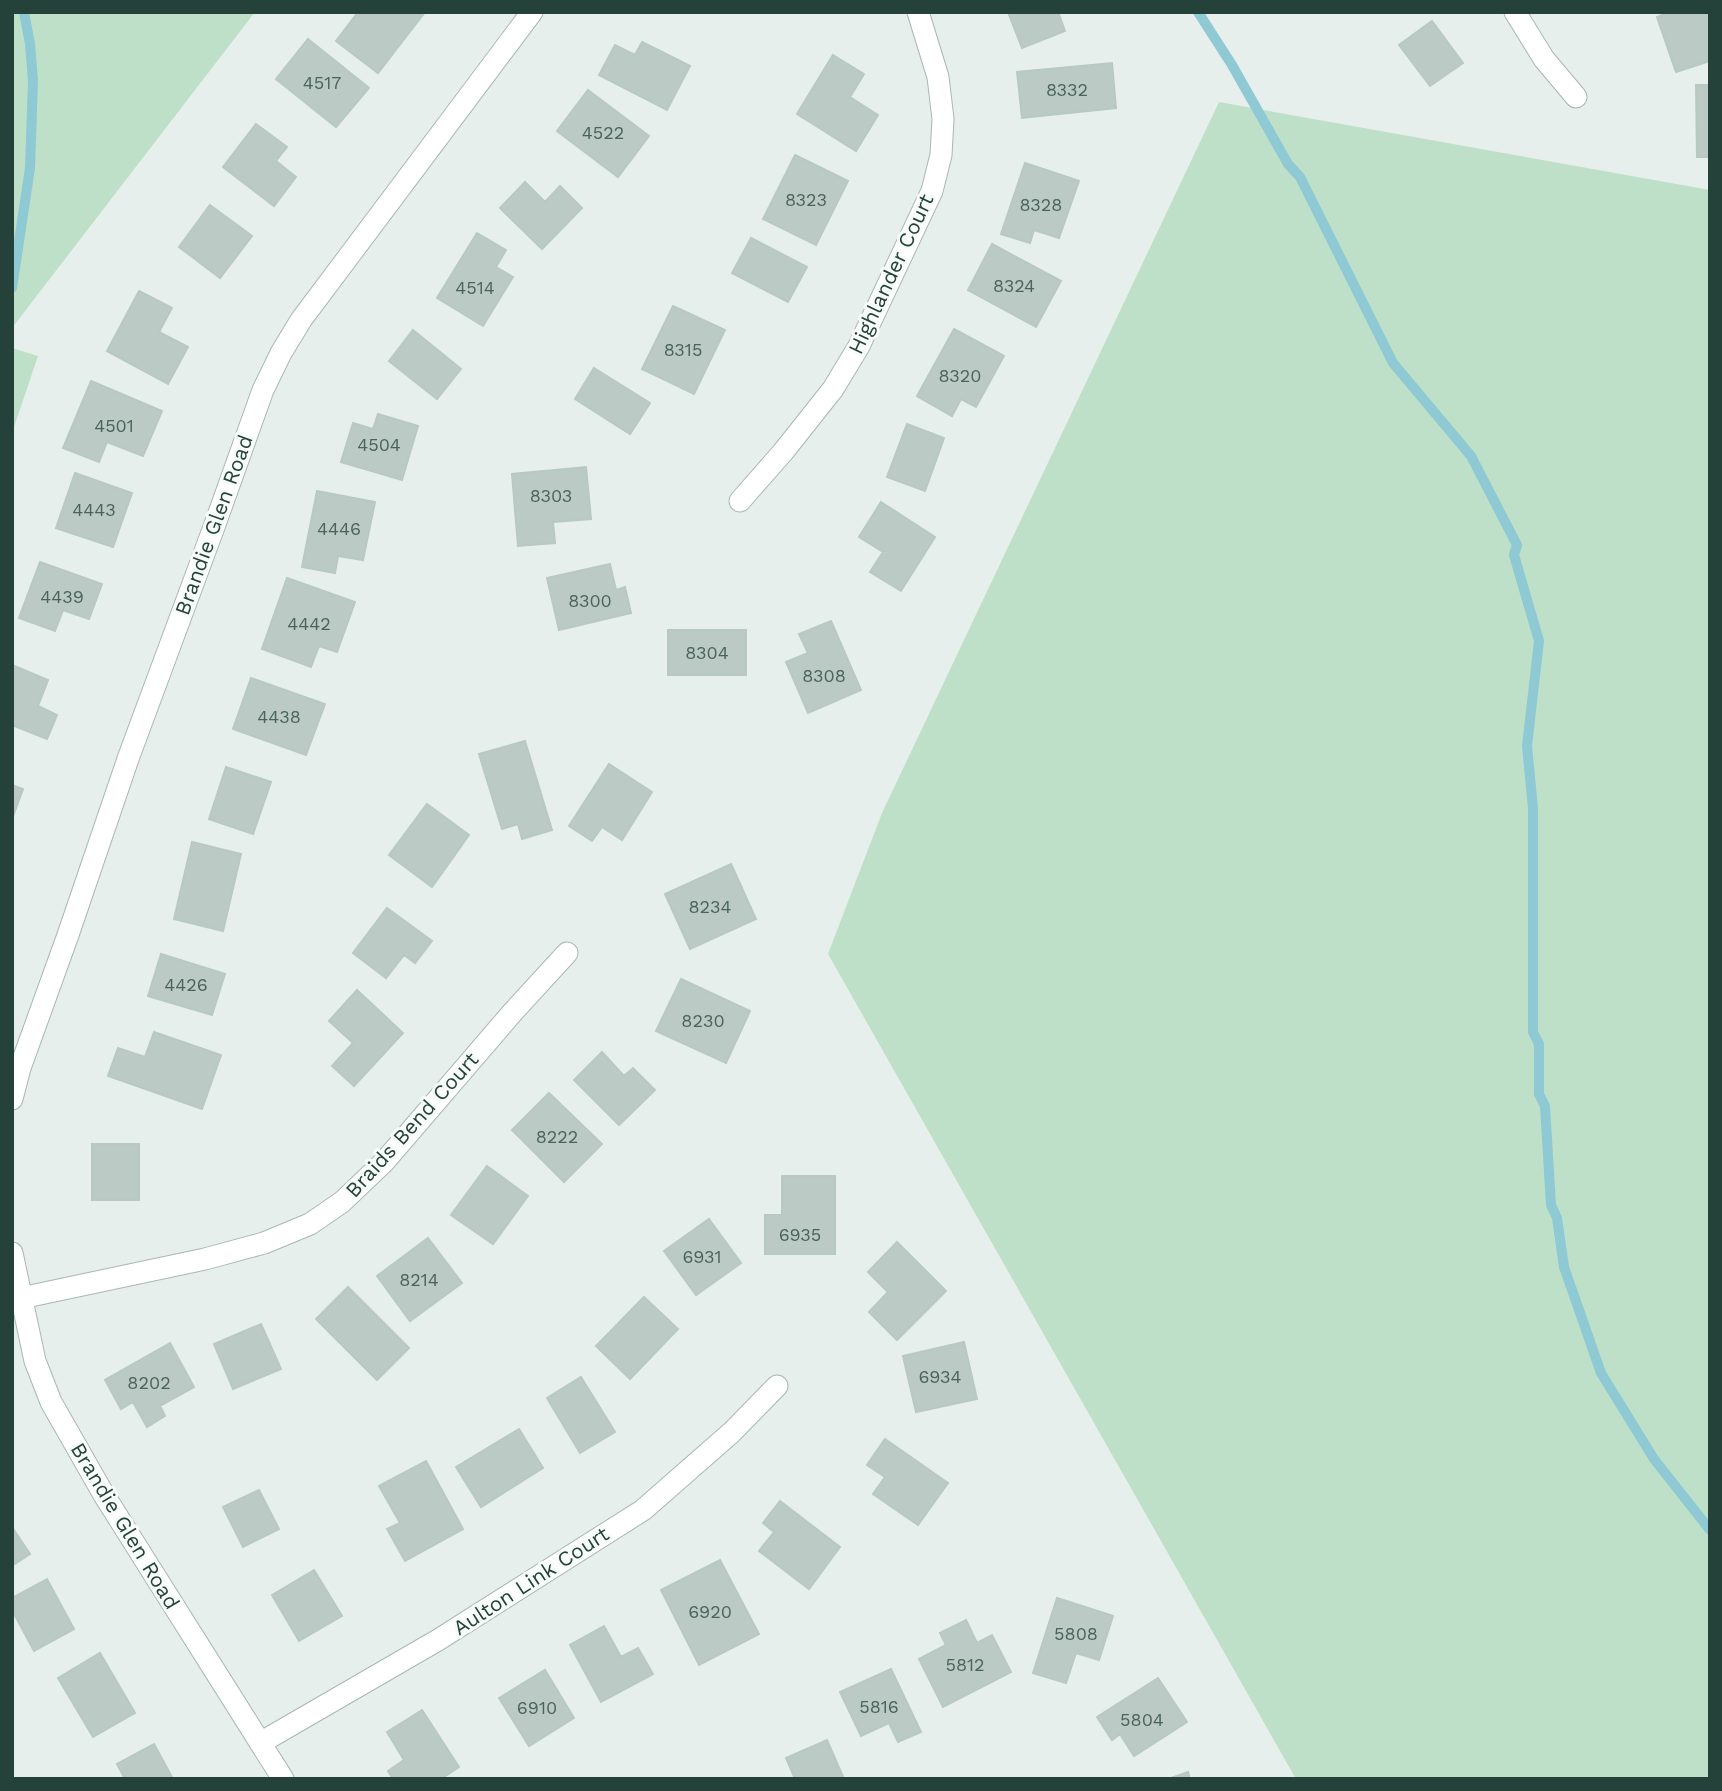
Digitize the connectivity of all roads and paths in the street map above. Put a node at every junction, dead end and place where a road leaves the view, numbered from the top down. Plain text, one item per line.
1 (531, 12) edge
2 (918, 12) edge
3 (1516, 12) edge
4 (1576, 97) dead end
5 (740, 501) dead end
6 (566, 953) dead end
7 (12, 1099) edge
8 (12, 1253) edge
9 (21, 1298) junction
10 (777, 1386) dead end
11 (260, 1743) junction
12 (283, 1779) edge

1 - 7 street, Brandie Glen Road
2 - 5 street, Highlander Court
3 - 4 street
6 - 9 street, Braids Bend Court
8 - 9 street, Brandie Glen Road
9 - 11 street, Brandie Glen Road
10 - 11 street, Aulton Link Court
11 - 12 street, Brandie Glen Road

